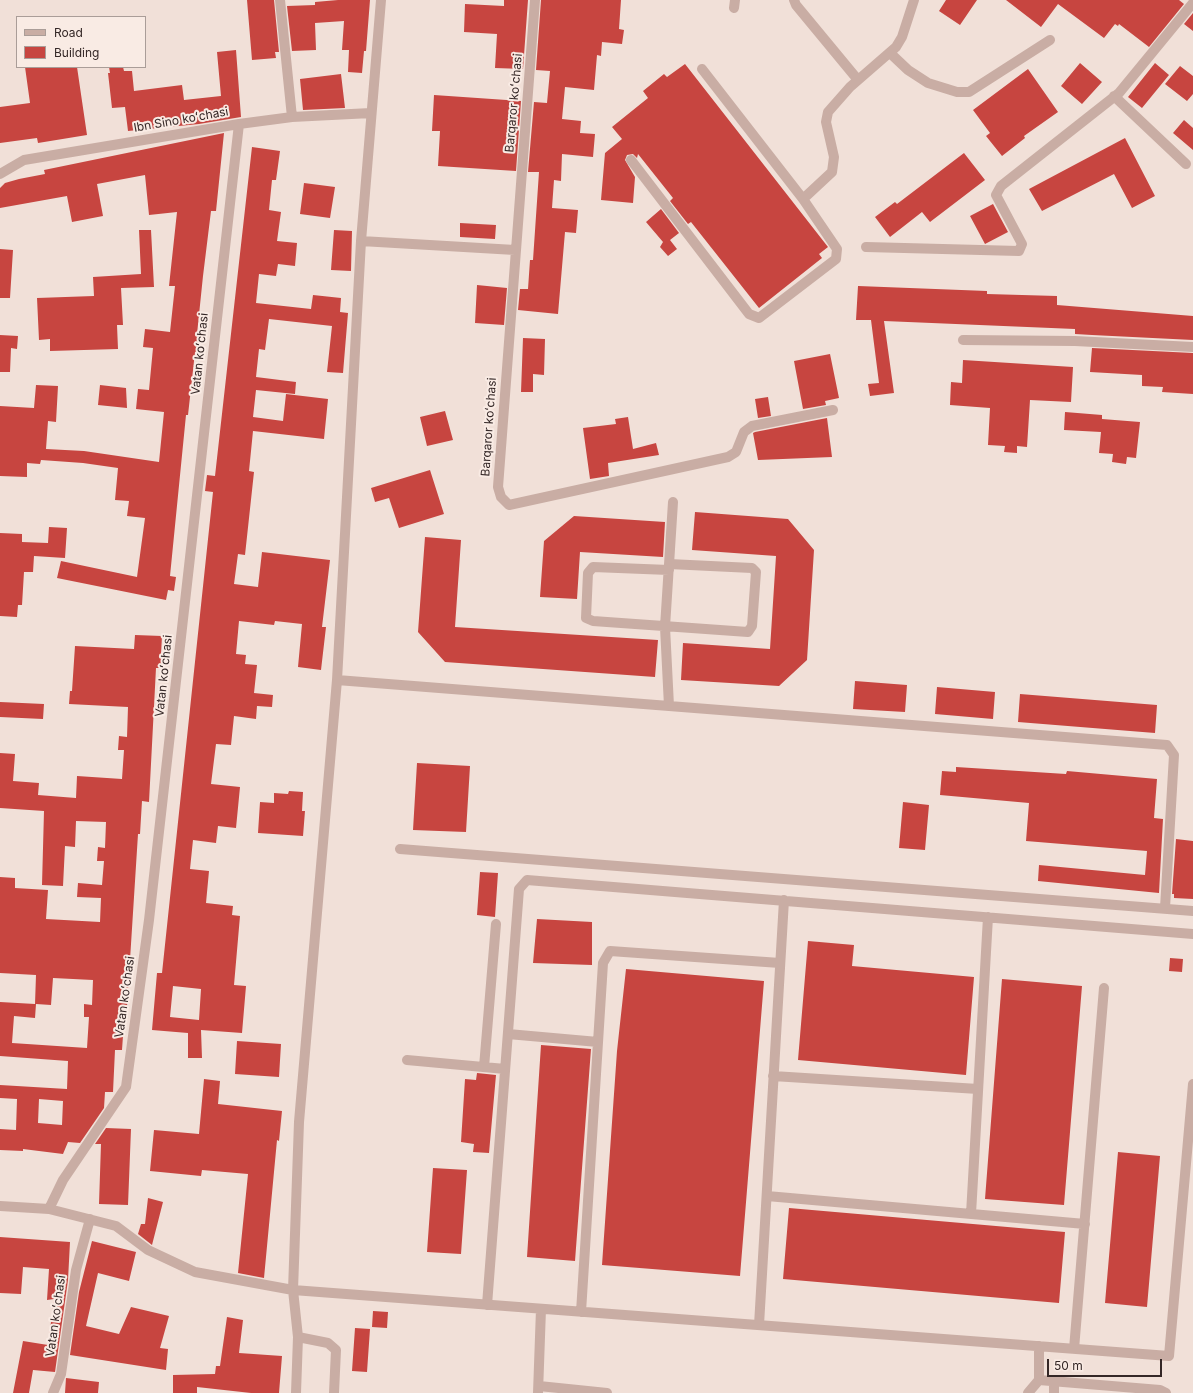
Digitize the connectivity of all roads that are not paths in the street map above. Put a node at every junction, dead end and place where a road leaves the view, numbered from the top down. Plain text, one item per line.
1 (280, 0) edge
2 (381, 0) edge
3 (535, 0) edge
4 (794, 0) edge
5 (914, 0) edge
6 (1193, 2) edge
7 (1050, 40) dead end
8 (890, 53) junction
9 (702, 69) dead end
10 (858, 80) junction
11 (1114, 96) junction
12 (371, 113) junction
13 (292, 117) junction
14 (239, 124) junction
15 (631, 160) dead end
16 (1186, 164) dead end
17 (0, 174) edge
18 (803, 199) junction
19 (361, 241) junction
20 (866, 247) dead end
21 (515, 250) junction
22 (963, 340) dead end
23 (1193, 347) edge
24 (833, 410) dead end
25 (673, 502) dead end
26 (669, 567) junction
27 (665, 627) junction
28 (337, 680) junction
29 (669, 706) junction
30 (400, 849) dead end
31 (784, 900) junction
32 (1165, 908) junction
33 (1193, 911) edge
34 (988, 917) junction
35 (496, 924) dead end
36 (1193, 934) edge
37 (780, 963) junction
38 (1104, 988) dead end
39 (508, 1034) junction
40 (598, 1042) junction
41 (407, 1060) dead end
42 (484, 1067) junction
43 (505, 1069) junction
44 (773, 1076) junction
45 (1193, 1084) edge
46 (978, 1089) junction
47 (767, 1196) junction
48 (0, 1206) edge
49 (49, 1209) junction
50 (971, 1214) junction
51 (90, 1219) junction
52 (1085, 1224) junction
53 (293, 1290) junction
54 (487, 1305) junction
55 (540, 1309) junction
56 (581, 1312) junction
57 (759, 1325) junction
58 (298, 1337) junction
59 (1039, 1346) junction
60 (1074, 1349) junction
61 (1039, 1380) junction
62 (1054, 1381) junction
63 (539, 1390) edge
64 (53, 1393) edge
65 (296, 1393) edge
66 (334, 1393) edge
67 (607, 1393) edge
68 (1028, 1393) edge
69 (1054, 1393) edge
70 (1166, 1393) edge

1 - 13 street
2 - 12 street
3 - 21 street, Barqaror koʻchasi
4 - 10 street
5 - 8 street
6 - 11 street
7 - 8 street
8 - 10 street
9 - 18 street
10 - 18 street
11 - 16 street
11 - 20 street
12 - 13 street, Ibn Sino koʻchasi
12 - 19 street
13 - 14 street, Ibn Sino koʻchasi
14 - 17 street, Ibn Sino koʻchasi
14 - 49 street, Vatan koʻchasi
15 - 18 street
19 - 21 street
19 - 28 street
21 - 24 street, Barqaror koʻchasi
22 - 23 street
25 - 26 street
26 - 27 street
26 - 27 street
26 - 27 street
27 - 29 street
28 - 29 street
28 - 53 street
29 - 32 street
30 - 32 street
31 - 34 street
31 - 37 street
31 - 39 street
32 - 33 street
34 - 36 street
34 - 46 street
35 - 42 street
37 - 40 street
37 - 44 street
38 - 52 street
39 - 40 street
39 - 43 street
40 - 56 street
41 - 42 street
42 - 43 street
43 - 54 street
44 - 46 street
44 - 47 street
45 - 60 street
46 - 50 street
47 - 50 street
47 - 57 street
48 - 49 street
49 - 51 street
50 - 52 street
51 - 53 street
51 - 64 street, Vatan koʻchasi
52 - 60 street
53 - 54 street
53 - 58 street
54 - 55 street
55 - 56 street
55 - 63 street
56 - 57 street
57 - 59 street
58 - 65 street
58 - 66 street
59 - 60 street
59 - 61 street
61 - 62 street
61 - 68 street
62 - 69 street
62 - 70 street
63 - 67 street

